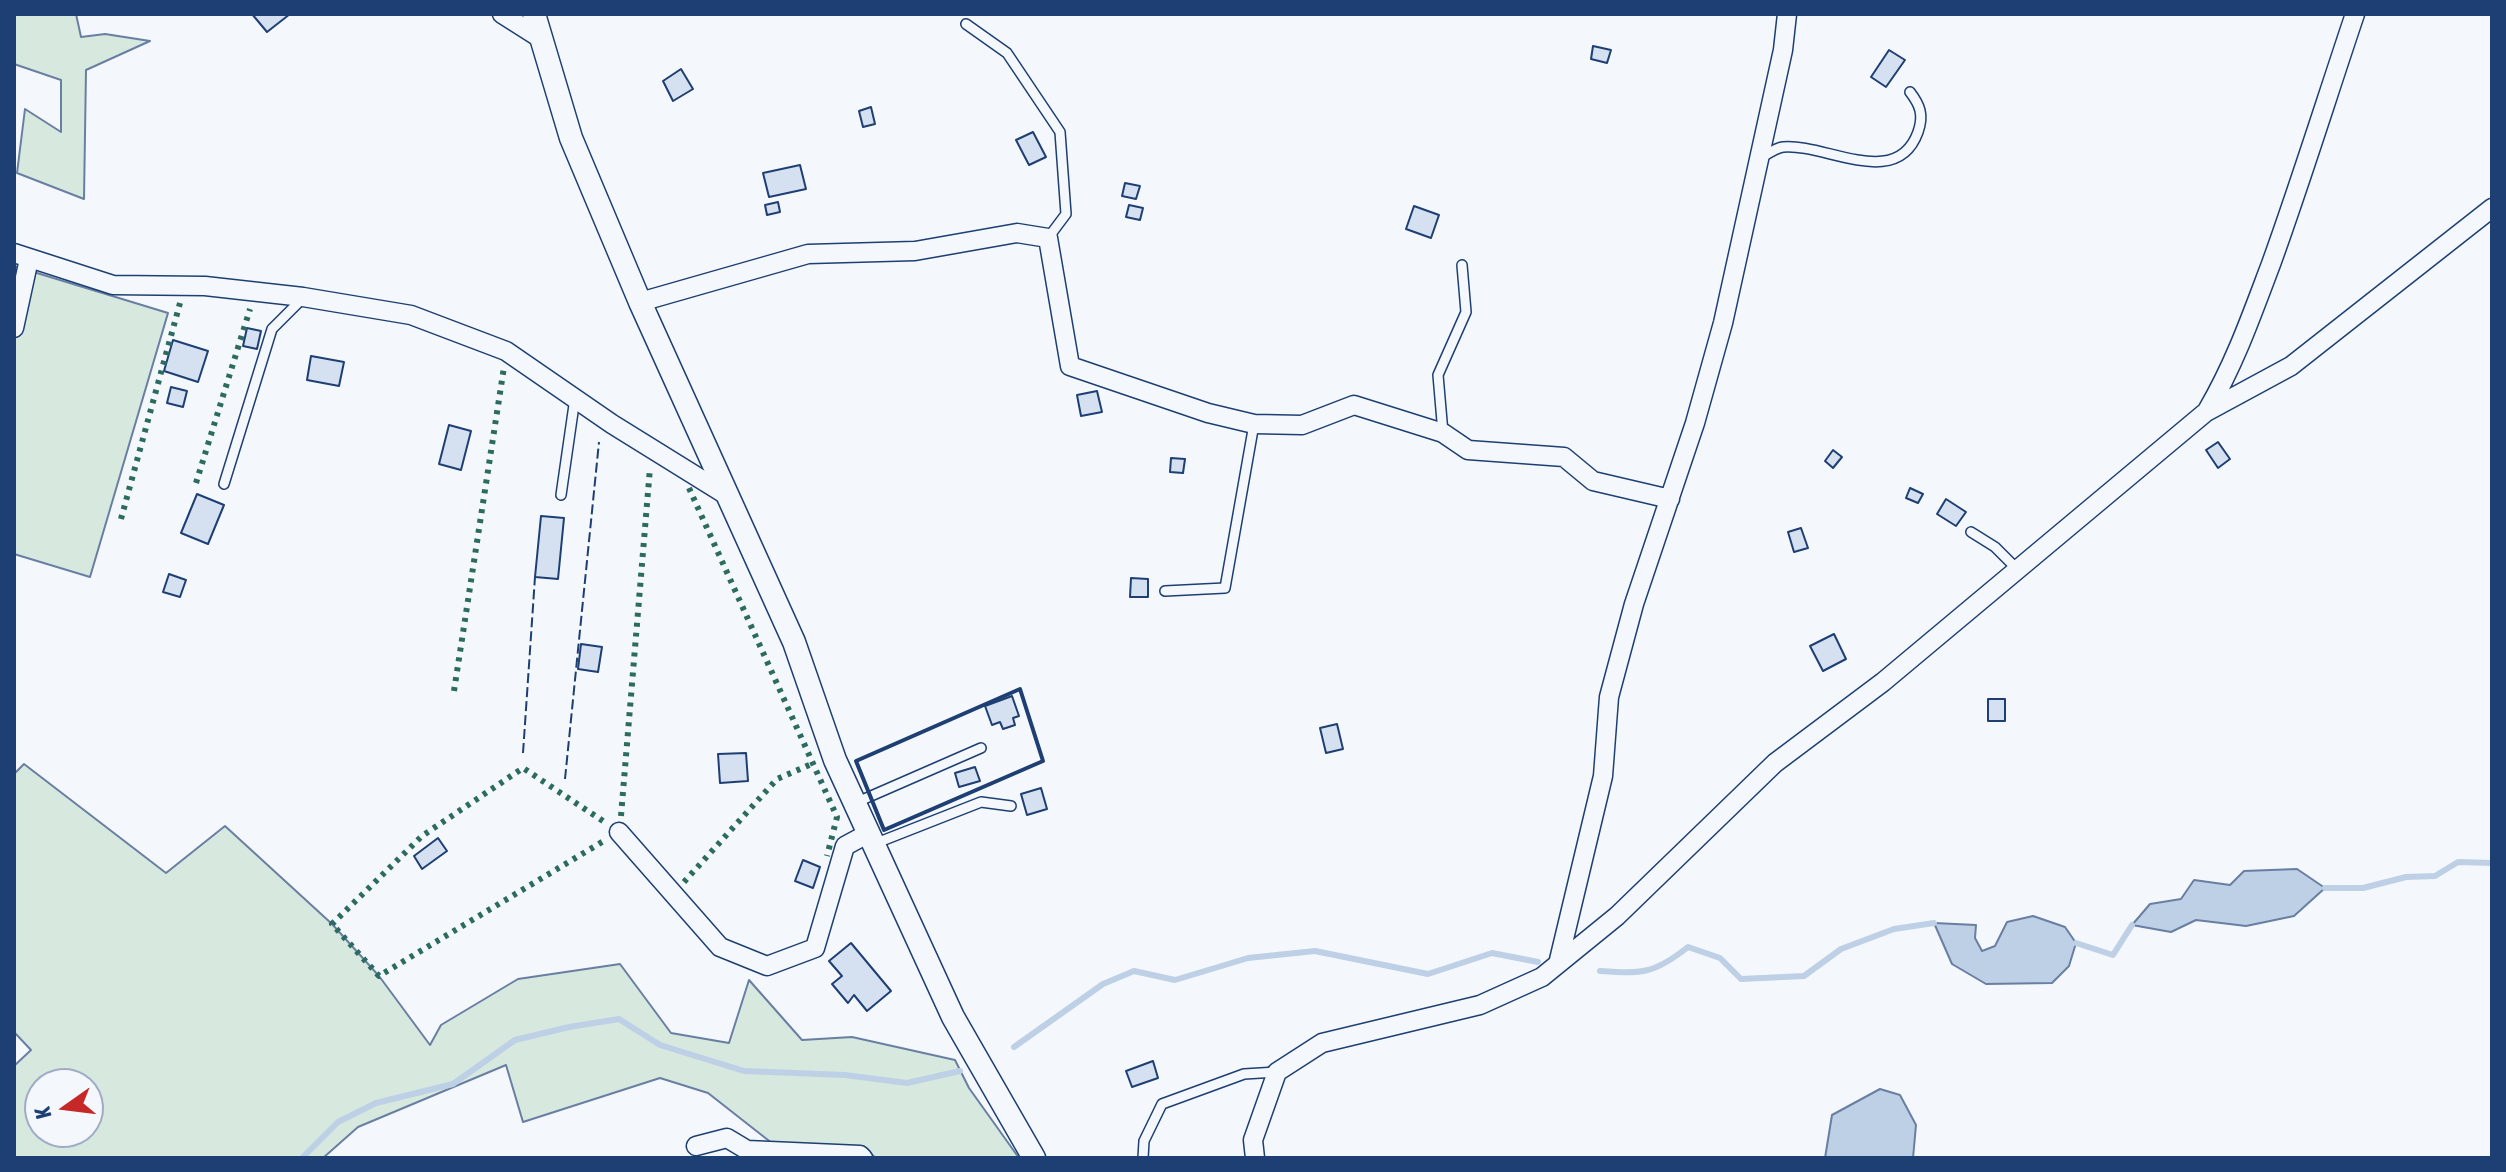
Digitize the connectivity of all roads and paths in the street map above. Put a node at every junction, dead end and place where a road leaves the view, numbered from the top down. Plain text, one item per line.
1 (502, 14) edge
2 (534, 14) edge
3 (1787, 14) edge
4 (2355, 14) edge
5 (966, 24) dead end
6 (543, 40) junction
7 (1910, 92) dead end
8 (1761, 158) junction
9 (2492, 208) edge
10 (1048, 238) junction
11 (22, 256) edge
12 (1462, 265) dead end
13 (303, 297) junction
14 (640, 302) junction
15 (14, 328) edge
16 (575, 398) junction
17 (2206, 412) junction
18 (1254, 424) junction
19 (1443, 433) junction
20 (224, 484) dead end
21 (561, 495) dead end
22 (728, 496) junction
23 (1670, 499) junction
24 (1971, 532) dead end
25 (2017, 569) junction
26 (1165, 591) dead end
27 (981, 748) dead end
28 (855, 803) junction
29 (1011, 806) dead end
30 (619, 832) dead end
31 (871, 839) junction
32 (1558, 964) junction
33 (1277, 1072) junction
34 (696, 1146) dead end
35 (863, 1158) edge
36 (1034, 1158) edge
37 (1143, 1158) edge
38 (1255, 1158) edge

1 - 6 street
2 - 6 street
3 - 8 street
4 - 17 street
5 - 10 lane
6 - 14 street
7 - 8 lane
8 - 23 street
9 - 17 street
10 - 14 street
10 - 18 street
11 - 13 street
11 - 15 street
12 - 19 lane
13 - 16 street
13 - 20 lane
14 - 22 street
16 - 21 lane
16 - 22 street
17 - 25 street
18 - 19 street
18 - 26 lane
19 - 23 street
22 - 28 street
23 - 32 street
24 - 25 lane
25 - 32 street
27 - 28 lane
28 - 31 street
29 - 31 lane
30 - 31 street
31 - 36 street
32 - 33 street
33 - 37 lane
33 - 38 street
34 - 35 street

